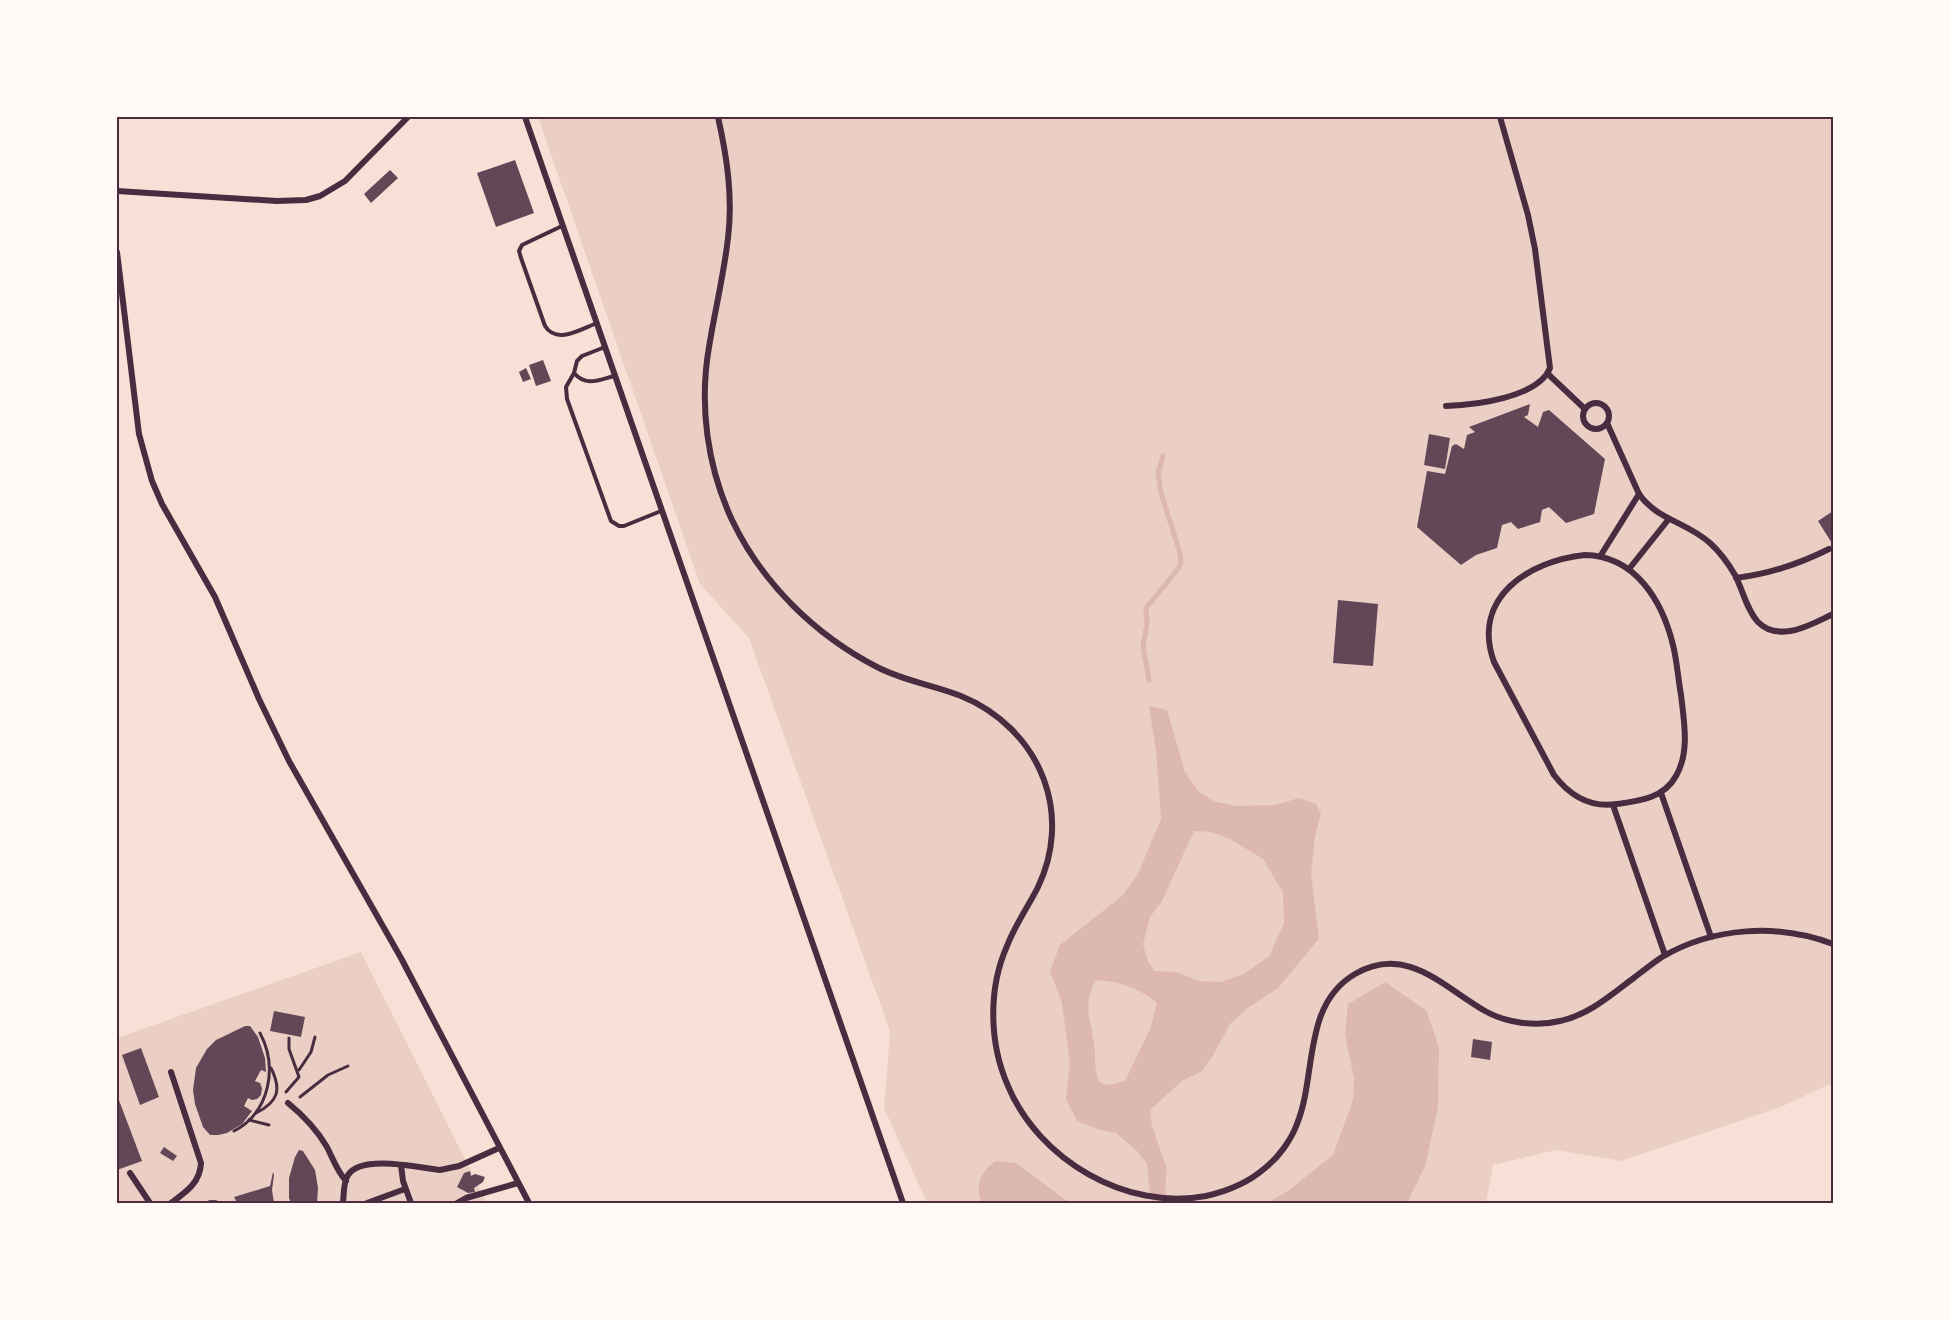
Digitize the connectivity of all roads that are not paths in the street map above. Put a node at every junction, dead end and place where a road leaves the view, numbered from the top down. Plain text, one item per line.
1 (408, 117) edge
2 (525, 117) edge
3 (718, 117) edge
4 (1500, 117) edge
5 (117, 192) edge
6 (563, 225) junction
7 (117, 252) edge
8 (597, 323) junction
9 (605, 347) junction
10 (574, 373) junction
11 (1548, 374) junction
12 (615, 375) junction
13 (1446, 406) dead end
14 (1585, 408) junction
15 (1607, 423) junction
16 (1639, 494) junction
17 (662, 511) junction
18 (1668, 520) junction
19 (1829, 549) dead end
20 (1601, 555) junction
21 (1629, 568) junction
22 (1736, 578) junction
23 (1833, 614) edge
24 (1661, 793) junction
25 (1613, 805) junction
26 (1712, 937) junction
27 (1833, 945) edge
28 (1665, 956) junction
29 (171, 1072) dead end
30 (290, 1104) road end
31 (499, 1148) junction
32 (401, 1165) junction
33 (130, 1173) dead end
34 (346, 1181) junction
35 (518, 1183) junction
36 (405, 1189) junction
37 (150, 1203) edge
38 (171, 1203) edge
39 (343, 1203) edge
40 (367, 1203) edge
41 (411, 1203) edge
42 (457, 1203) edge
43 (529, 1203) edge
44 (903, 1203) edge

1 - 5 street
2 - 6 street
3 - 28 street
4 - 11 street
6 - 8 street
6 - 8 lane
7 - 31 street
8 - 9 street
9 - 10 lane
9 - 12 street
10 - 12 lane
10 - 17 lane
11 - 13 street
11 - 14 street
12 - 17 street
14 - 15 street
14 - 15 street
15 - 16 street
16 - 18 street
16 - 20 street
17 - 44 street
18 - 21 street
18 - 22 street
19 - 22 street
20 - 21 street
20 - 25 street
21 - 24 street
22 - 23 street
24 - 25 street
24 - 26 street
25 - 28 street
26 - 27 street
26 - 28 street
29 - 38 street
30 - 34 street
31 - 32 street
31 - 35 street
32 - 34 street
32 - 36 street
33 - 37 street
34 - 39 street
35 - 42 street
35 - 43 street
36 - 40 street
36 - 41 street

